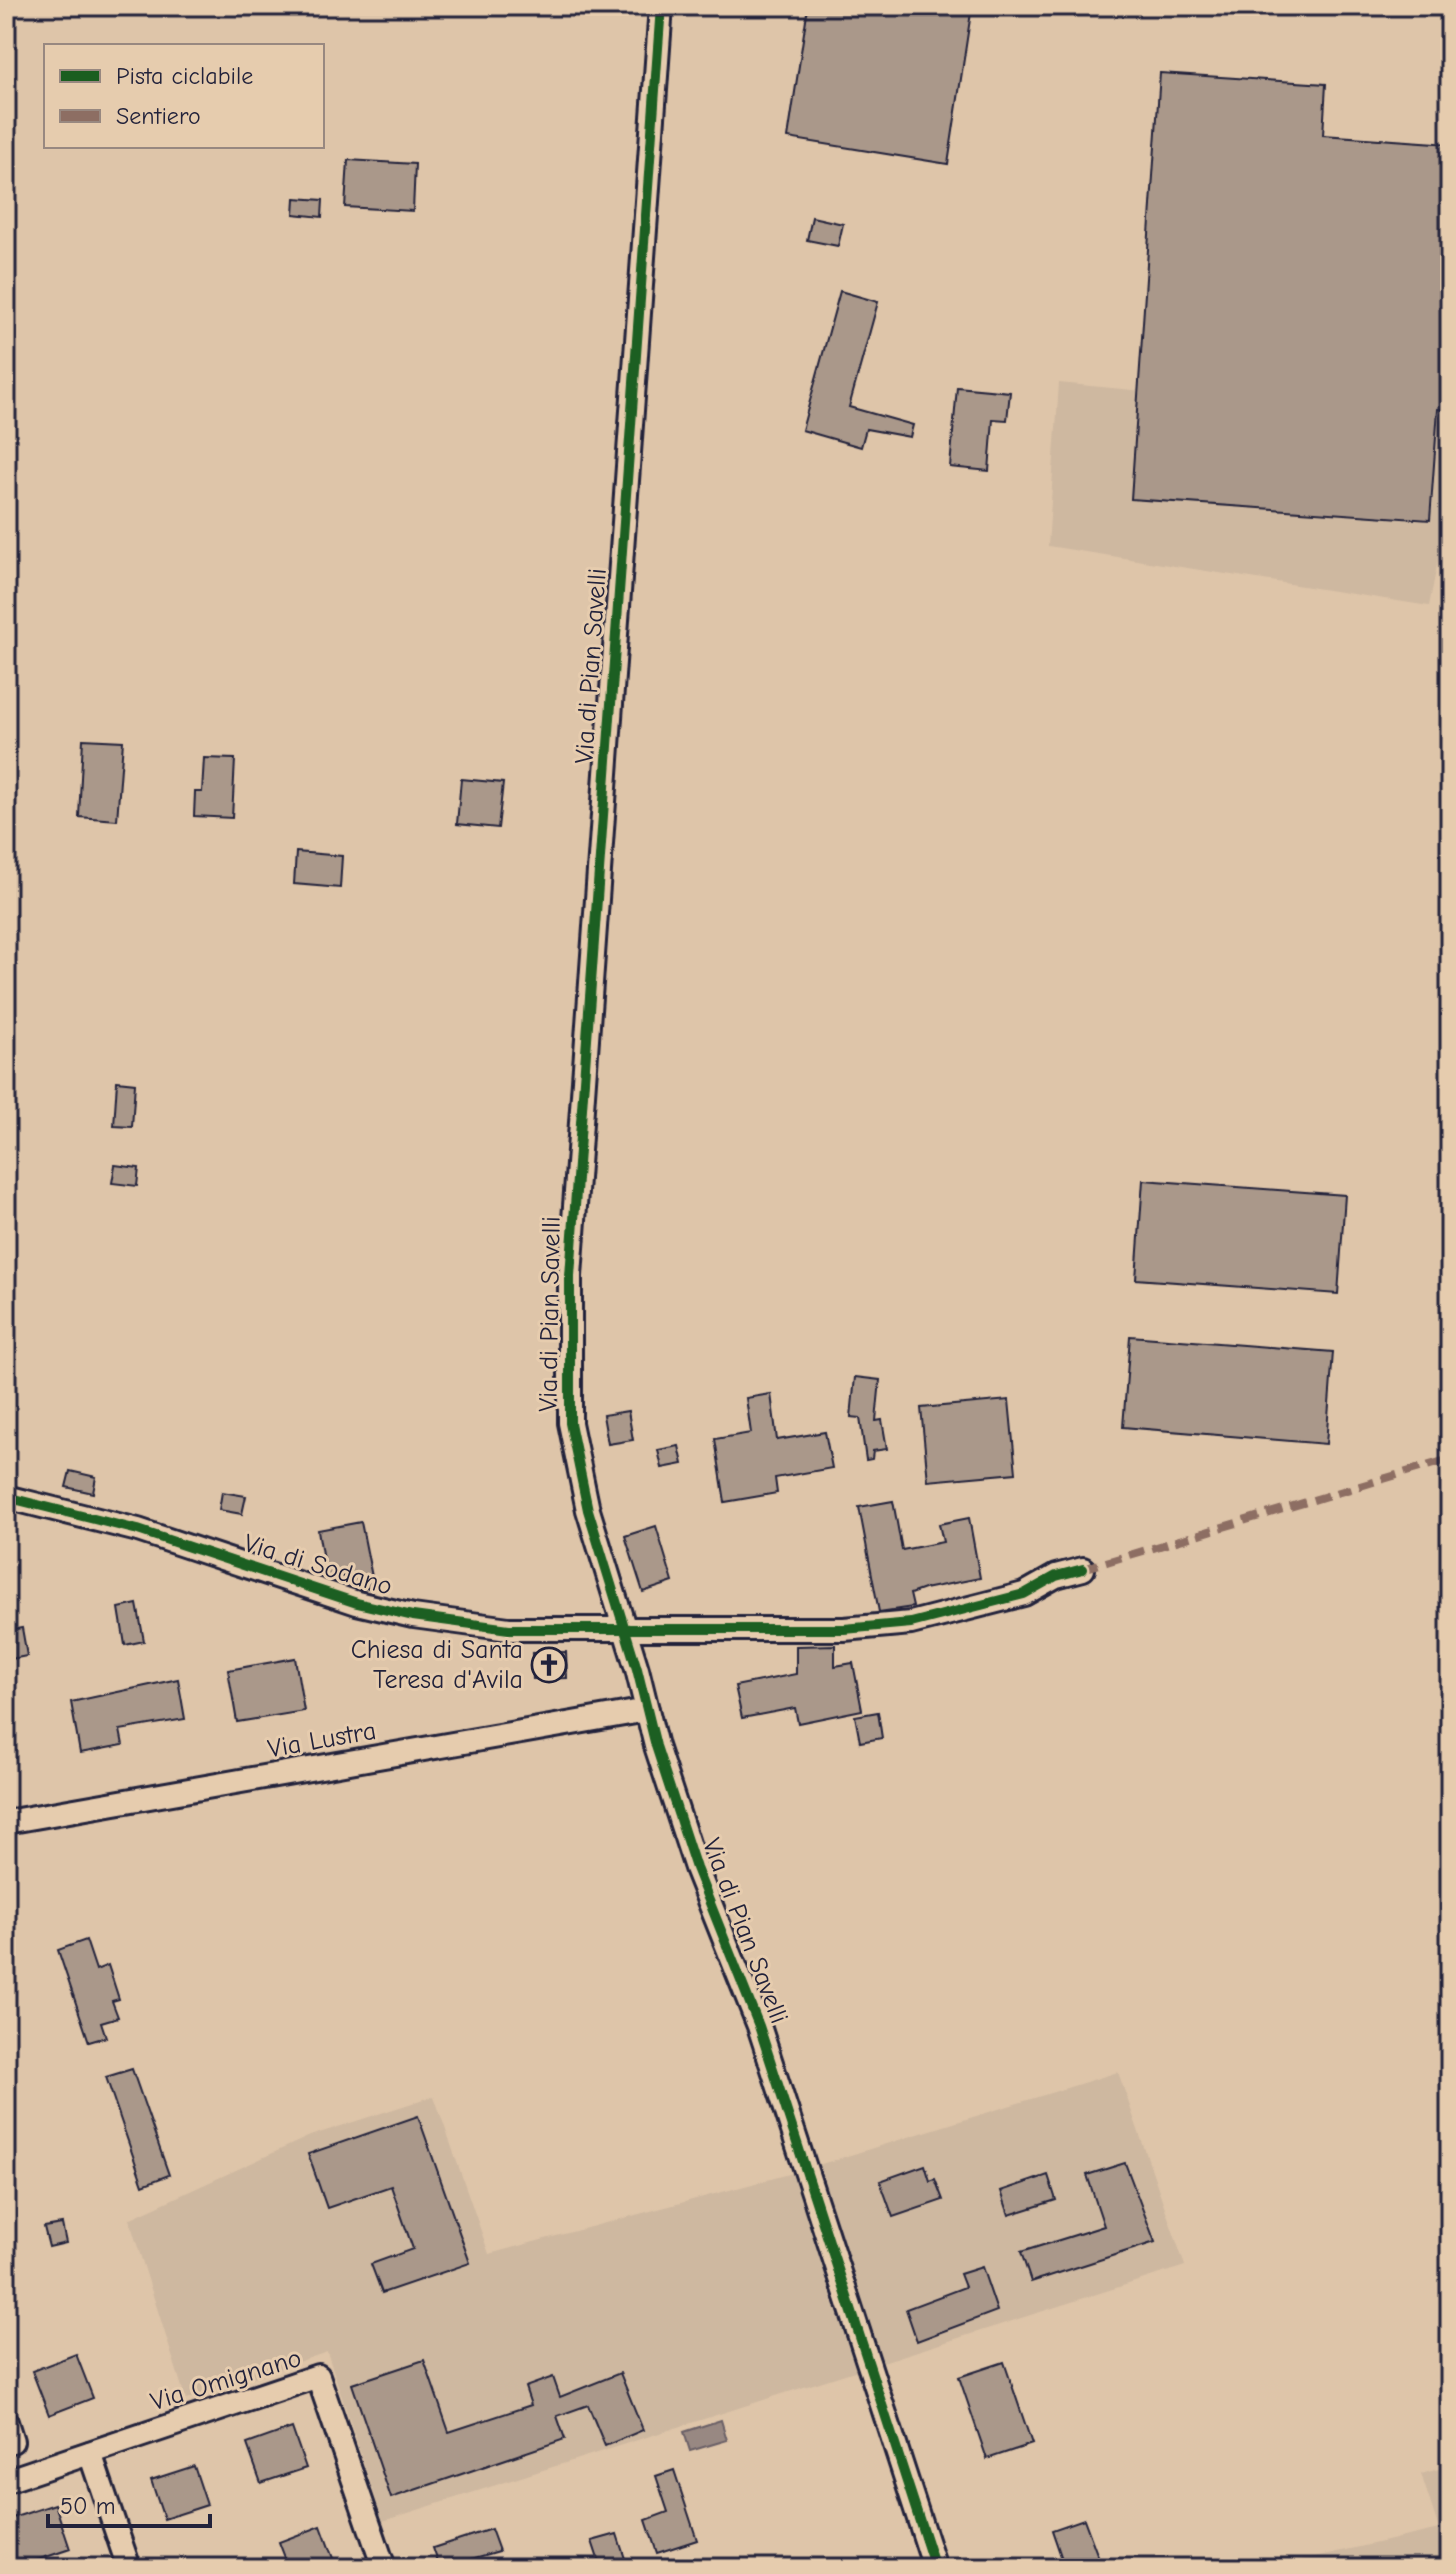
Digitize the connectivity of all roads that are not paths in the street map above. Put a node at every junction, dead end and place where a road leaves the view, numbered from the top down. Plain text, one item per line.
1 (661, 6) edge
2 (6, 1497) edge
3 (1083, 1569) dead end
4 (625, 1630) junction
5 (647, 1710) junction
6 (6, 1822) edge
7 (90, 2453) junction
8 (6, 2481) edge
9 (129, 2568) edge
10 (384, 2568) edge
11 (935, 2568) edge

1 - 4 street, Via di Pian Savelli
2 - 4 street, Via di Sodano
3 - 4 street, Via di Sodano
4 - 5 street, Via di Pian Savelli
5 - 6 street, Via Lustra
5 - 11 street, Via di Pian Savelli
7 - 8 street, Via Omignano
7 - 9 street
7 - 10 street, Via Omignano

